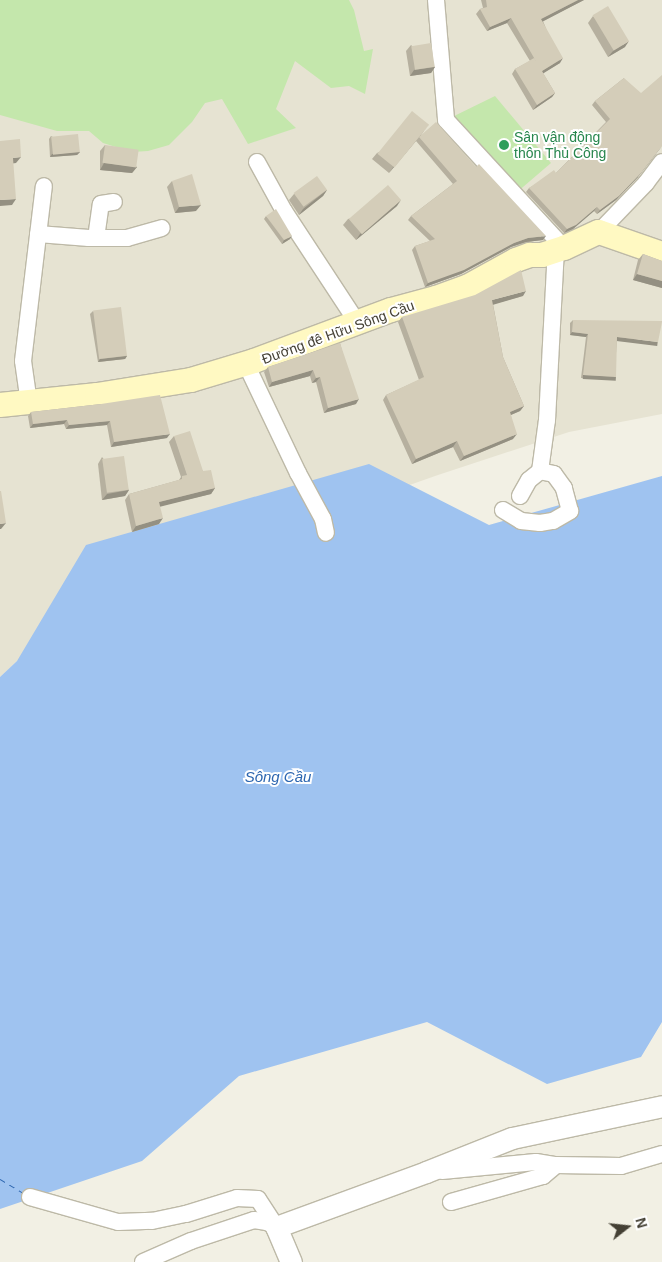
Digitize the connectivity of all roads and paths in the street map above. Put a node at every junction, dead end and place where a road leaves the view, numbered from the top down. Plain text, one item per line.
1 (436, 0) edge
2 (257, 162) dead end
3 (662, 162) edge
4 (44, 186) dead end
5 (114, 202) dead end
6 (162, 228) dead end
7 (599, 232) junction
8 (38, 234) junction
9 (96, 238) junction
10 (560, 249) junction
11 (662, 254) edge
12 (357, 322) junction
13 (246, 364) junction
14 (29, 403) junction
15 (0, 405) edge
16 (540, 471) junction
17 (520, 496) dead end
18 (503, 510) dead end
19 (326, 533) dead end
20 (662, 1106) edge
21 (662, 1154) edge
22 (556, 1165) junction
23 (426, 1172) junction
24 (30, 1197) dead end
25 (451, 1202) dead end
26 (276, 1227) junction
27 (143, 1262) edge
28 (291, 1262) edge

1 - 10 street
2 - 12 street
3 - 7 street
4 - 8 street
5 - 9 street
6 - 9 street
7 - 10 main road, Đường đê Hữu Sông Cầu
7 - 11 main road
8 - 9 street
8 - 14 street
10 - 12 main road, Đường đê Hữu Sông Cầu
10 - 16 street
12 - 13 main road, Đường đê Hữu Sông Cầu
13 - 14 main road, Đường đê Hữu Sông Cầu
13 - 19 street
14 - 15 main road, Đường đê Hữu Sông Cầu
16 - 17 street
16 - 18 street
20 - 23 street
21 - 22 street
22 - 23 street
22 - 25 street
23 - 26 street
24 - 26 street
26 - 27 street
26 - 28 street

